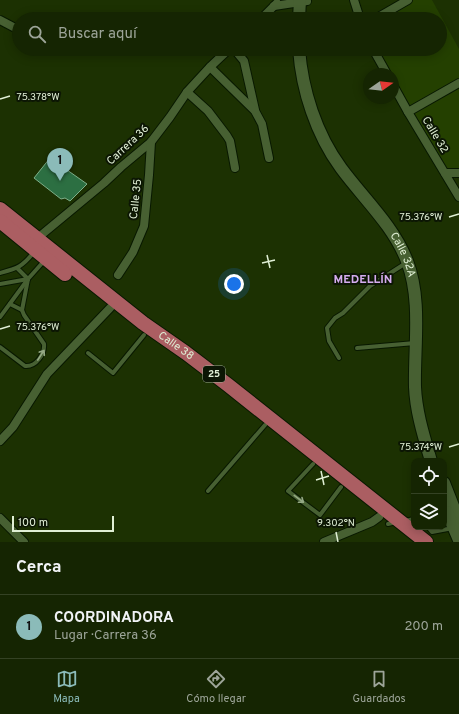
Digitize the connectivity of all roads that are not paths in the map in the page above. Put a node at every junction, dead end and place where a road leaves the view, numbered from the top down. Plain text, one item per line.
1 (354, 0) edge
2 (408, 0) edge
3 (299, 1) edge
4 (277, 3) edge
5 (267, 12) edge
6 (299, 12) edge
7 (303, 12) edge
8 (358, 12) edge
9 (387, 12) edge
10 (0, 20) edge
11 (12, 26) edge
12 (222, 56) edge
13 (240, 56) edge
14 (300, 56) edge
15 (307, 56) edge
16 (377, 56) edge
17 (210, 67) junction
18 (384, 68) edge
19 (459, 83) edge
20 (187, 92) junction
21 (399, 96) edge
22 (255, 111) junction
23 (408, 112) junction
24 (151, 142) junction
25 (270, 158) dead end
26 (236, 168) dead end
27 (445, 173) junction
28 (459, 173) edge
29 (459, 197) edge
30 (0, 209) edge
31 (0, 221) edge
32 (40, 248) junction
33 (408, 262) junction
34 (17, 268) junction
35 (0, 273) edge
36 (118, 276) dead end
37 (28, 279) junction
38 (0, 284) edge
39 (10, 304) junction
40 (110, 308) junction
41 (22, 310) junction
42 (0, 317) edge
43 (144, 335) junction
44 (416, 343) junction
45 (0, 347) edge
46 (357, 348) dead end
47 (88, 353) dead end
48 (339, 358) dead end
49 (265, 425) junction
50 (0, 441) edge
51 (430, 458) edge
52 (437, 458) edge
53 (313, 464) junction
54 (341, 487) junction
55 (208, 491) dead end
56 (447, 493) edge
57 (447, 509) edge
58 (0, 518) edge
59 (411, 519) edge
60 (388, 521) junction
61 (456, 524) edge
62 (430, 537) edge
63 (459, 540) edge
64 (24, 542) edge
65 (324, 542) edge
66 (410, 542) edge

1 - 8 street
2 - 9 street
3 - 4 street
3 - 6 main road
3 - 7 main road
4 - 5 street
10 - 11 street
12 - 17 street, Carrera 36
13 - 22 street
14 - 33 main road, Calle 32A
15 - 52 main road, Calle 32A
16 - 18 street
17 - 20 street, Carrera 36
17 - 22 street
19 - 23 street
20 - 24 street, Carrera 36
20 - 26 street
21 - 23 street, Calle 32
22 - 25 street
23 - 27 street, Calle 32
24 - 32 street, Carrera 36
24 - 36 street, Calle 35
27 - 28 street
27 - 29 street, Calle 32
30 - 32 highway, Calle 38 / 25
31 - 32 highway, Calle 38 / 25
32 - 34 lane
32 - 37 lane
32 - 40 highway, Calle 38 / 25
32 - 60 highway, Calle 38 / 25
33 - 44 main road, Calle 32A
33 - 48 lane
34 - 35 lane
34 - 37 lane
37 - 38 lane
37 - 39 lane
37 - 41 lane
39 - 41 lane
39 - 42 lane
40 - 43 highway, Calle 38 / 25
40 - 50 street
45 -> 41 lane
43 - 47 lane
43 - 49 highway, Calle 38 / 25
44 - 46 lane
44 - 51 main road, Calle 32A
49 - 53 highway, Calle 38 / 25
49 - 55 lane
53 - 54 highway, Calle 38 / 25
53 -> 54 lane
54 - 60 highway, Calle 38 / 25
56 - 61 main road
57 - 61 main road
58 - 64 street
59 - 60 lane
60 - 62 highway, Calle 38 / 25
60 - 65 street
60 - 66 highway, Calle 38 / 25
61 - 62 lane
61 - 63 main road

